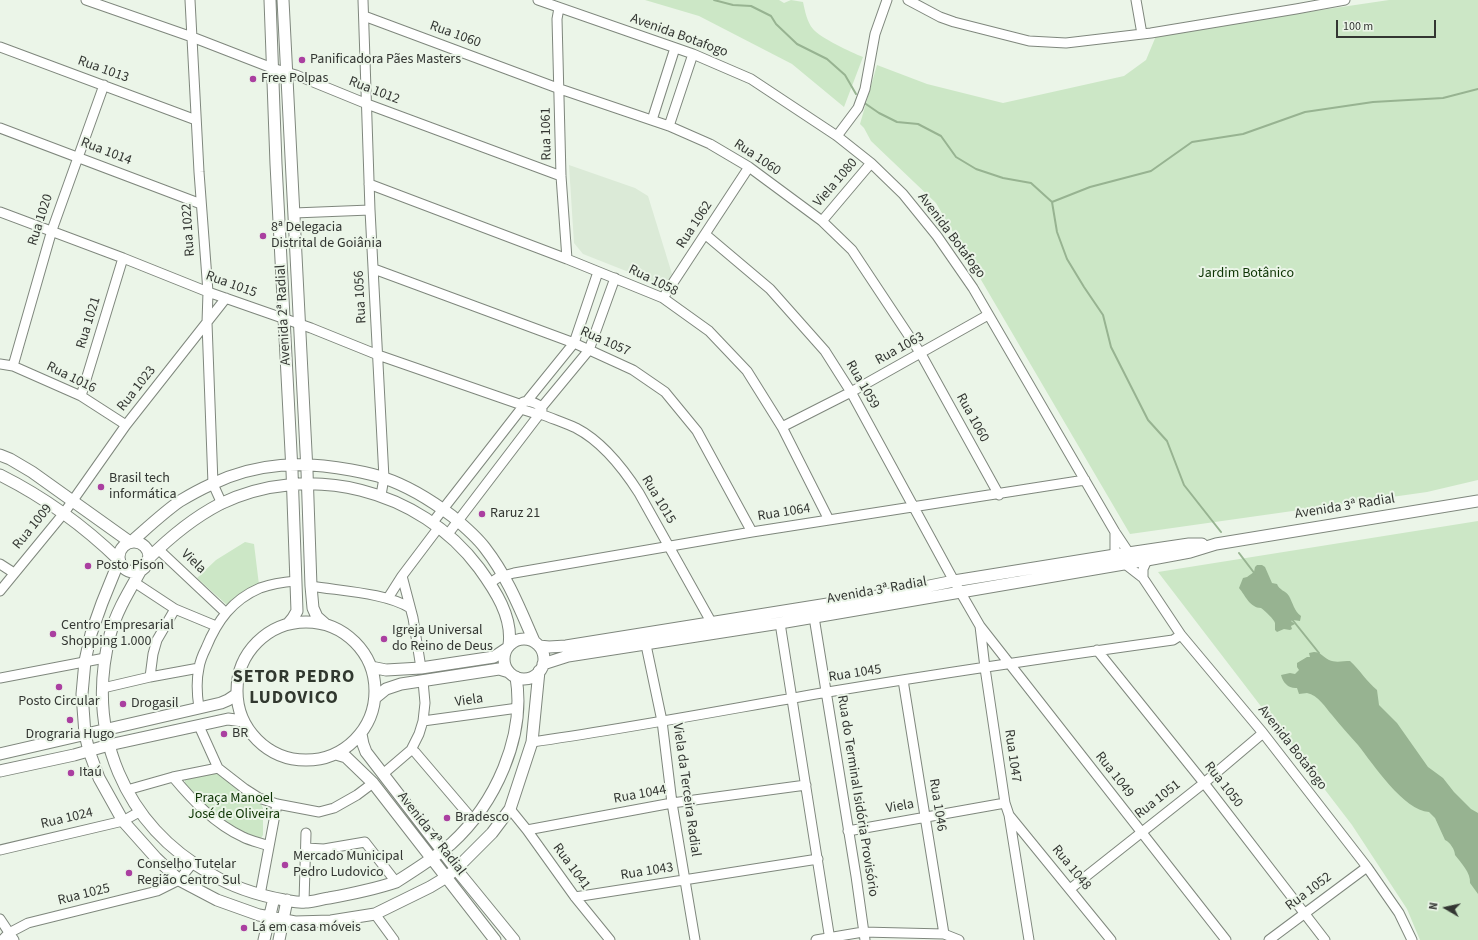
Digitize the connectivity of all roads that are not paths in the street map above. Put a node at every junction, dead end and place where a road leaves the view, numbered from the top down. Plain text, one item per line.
1 (86, 0) edge
2 (190, 0) edge
3 (270, 0) edge
4 (283, 0) edge
5 (363, 0) edge
6 (538, 0) edge
7 (887, 0) edge
8 (908, 0) edge
9 (1136, 0) edge
10 (1345, 0) edge
11 (1295, 5) edge
12 (559, 8) junction
13 (364, 16) junction
14 (1142, 34) junction
15 (192, 37) junction
16 (0, 47) edge
17 (675, 48) junction
18 (286, 50) junction
19 (693, 54) junction
20 (272, 68) junction
21 (287, 72) junction
22 (104, 85) junction
23 (560, 89) junction
24 (367, 104) junction
25 (196, 120) junction
26 (652, 120) junction
27 (669, 126) junction
28 (0, 128) edge
29 (838, 136) junction
30 (78, 157) junction
31 (871, 163) junction
32 (749, 167) junction
33 (561, 176) junction
34 (369, 184) junction
35 (201, 204) junction
36 (370, 210) junction
37 (0, 212) edge
38 (294, 213) junction
39 (822, 221) junction
40 (52, 230) junction
41 (706, 235) junction
42 (123, 258) junction
43 (567, 259) junction
44 (374, 269) junction
45 (598, 272) junction
46 (616, 278) junction
47 (208, 292) junction
48 (226, 298) junction
49 (663, 298) junction
50 (988, 315) junction
51 (285, 319) junction
52 (207, 323) junction
53 (299, 324) junction
54 (574, 343) junction
55 (589, 350) junction
56 (921, 354) junction
57 (378, 355) junction
58 (0, 364) edge
59 (13, 366) junction
60 (851, 392) junction
61 (81, 396) junction
62 (523, 405) junction
63 (540, 413) junction
64 (126, 425) junction
65 (782, 427) junction
66 (0, 456) edge
67 (292, 464) junction
68 (307, 464) junction
69 (0, 475) edge
70 (384, 478) junction
71 (1085, 480) junction
72 (213, 484) junction
73 (293, 485) junction
74 (308, 485) junction
75 (999, 494) junction
76 (381, 496) junction
77 (72, 500) junction
78 (1478, 501) edge
79 (222, 504) junction
80 (913, 506) junction
81 (443, 509) junction
82 (64, 513) junction
83 (829, 520) junction
84 (458, 521) junction
85 (440, 528) junction
86 (752, 532) junction
87 (1115, 532) junction
88 (131, 542) junction
89 (1216, 544) junction
90 (670, 547) junction
91 (158, 549) junction
92 (1130, 553) junction
93 (1115, 555) junction
94 (148, 559) junction
95 (1147, 560) junction
96 (119, 561) junction
97 (0, 564) edge
98 (1125, 564) junction
99 (141, 570) junction
100 (14, 573) junction
101 (504, 575) junction
102 (402, 576) junction
103 (1142, 578) junction
104 (296, 581) junction
105 (954, 581) junction
106 (134, 582) junction
107 (490, 583) junction
108 (311, 586) junction
109 (0, 591) edge
110 (960, 592) junction
111 (890, 594) junction
112 (388, 598) junction
113 (410, 608) junction
114 (175, 609) junction
115 (225, 612) junction
116 (758, 614) junction
117 (814, 617) junction
118 (711, 623) junction
119 (780, 623) junction
120 (288, 624) junction
121 (325, 624) junction
122 (216, 626) junction
123 (980, 626) junction
124 (717, 634) junction
125 (1181, 634) junction
126 (537, 644) junction
127 (646, 645) junction
128 (508, 647) junction
129 (1097, 650) junction
130 (105, 658) junction
131 (85, 661) junction
132 (1009, 664) junction
133 (371, 667) junction
134 (198, 668) junction
135 (421, 668) junction
136 (541, 668) junction
137 (985, 668) junction
138 (512, 675) junction
139 (150, 677) junction
140 (0, 678) edge
141 (903, 680) junction
142 (423, 681) junction
143 (103, 688) junction
144 (826, 692) junction
145 (237, 694) junction
146 (375, 698) junction
147 (792, 699) junction
148 (199, 708) junction
149 (518, 708) junction
150 (243, 721) junction
151 (424, 721) junction
152 (662, 722) junction
153 (200, 726) junction
154 (105, 729) junction
155 (1263, 733) junction
156 (86, 734) junction
157 (361, 734) junction
158 (513, 741) junction
159 (532, 743) junction
160 (109, 745) junction
161 (412, 750) junction
162 (90, 751) junction
163 (0, 754) edge
164 (336, 754) junction
165 (218, 768) junction
166 (0, 771) edge
167 (383, 774) junction
168 (173, 778) junction
169 (373, 783) junction
170 (1204, 783) junction
171 (806, 785) junction
172 (127, 790) junction
173 (672, 803) junction
174 (1005, 803) junction
175 (277, 804) junction
176 (510, 809) junction
177 (139, 812) junction
178 (1009, 815) junction
179 (925, 817) junction
180 (123, 820) junction
181 (473, 820) junction
182 (528, 830) junction
183 (848, 831) junction
184 (1141, 832) junction
185 (306, 833) dead end
186 (269, 846) junction
187 (306, 848) junction
188 (0, 850) edge
189 (443, 851) junction
190 (432, 859) junction
191 (818, 859) junction
192 (192, 864) junction
193 (1367, 867) junction
194 (456, 869) junction
195 (445, 878) junction
196 (179, 880) junction
197 (684, 880) junction
198 (396, 882) junction
199 (1070, 889) junction
200 (260, 895) junction
201 (575, 897) junction
202 (274, 898) junction
203 (287, 900) junction
204 (304, 902) junction
205 (1304, 913) junction
206 (375, 914) junction
207 (269, 917) junction
208 (283, 919) junction
209 (0, 920) edge
210 (944, 934) junction
211 (864, 936) edge
212 (11, 937) edge
213 (830, 939) edge
214 (2, 940) edge
215 (264, 940) edge
216 (279, 940) edge
217 (394, 940) edge
218 (495, 940) edge
219 (514, 940) edge
220 (610, 940) edge
221 (695, 940) edge
222 (816, 940) edge
223 (959, 940) edge
224 (1029, 940) edge
225 (1111, 940) edge
226 (1226, 940) edge
227 (1269, 940) edge
228 (1325, 940) edge
229 (1412, 940) edge

1 - 15 street, Rua 1012
2 - 15 street, Rua 1022
3 - 20 main road, Avenida 2ª Radial
4 - 18 main road, Avenida 2ª Radial
5 - 13 street, Rua 1056
6 - 12 street, Avenida Botafogo
7 - 29 street
8 - 14 street
9 - 14 street
10 - 11 street
11 - 14 street
12 - 17 street, Avenida Botafogo
12 - 23 street, Rua 1061
13 - 23 street, Rua 1060
13 - 24 street, Rua 1056
15 - 20 street, Rua 1012
15 - 25 street, Rua 1022
16 - 22 street, Rua 1013
17 - 19 street, Avenida Botafogo
17 - 26 street
18 - 20 main road
18 - 21 main road, Avenida 2ª Radial
19 - 27 street
19 - 29 street, Avenida Botafogo
20 - 21 street, Rua 1012
20 - 51 main road, Avenida 2ª Radial
21 - 24 street, Rua 1012
21 - 38 main road, Avenida 2ª Radial
22 - 25 street, Rua 1013
22 - 30 street, Rua 1020
23 - 26 street, Rua 1060
23 - 33 street, Rua 1061
24 - 33 street, Rua 1012
24 - 34 street, Rua 1056
25 - 35 street, Rua 1022
26 - 27 street, Rua 1060
27 - 32 street, Rua 1060
28 - 30 street, Rua 1014
29 - 31 street, Avenida Botafogo
30 - 35 street, Rua 1014
30 - 40 street, Rua 1020
31 - 39 street, Viela 1080
31 - 50 street, Avenida Botafogo
32 - 39 street, Rua 1060
32 - 41 street, Rua 1062
33 - 43 street, Rua 1061
34 - 36 street, Rua 1056
34 - 43 street, Rua 1058
35 - 47 street, Rua 1022
36 - 38 street
36 - 44 street, Rua 1056
37 - 40 street, Rua 1015
38 - 53 main road, Avenida 2ª Radial
39 - 56 street, Rua 1060
40 - 42 street, Rua 1015
40 - 59 street, Rua 1020
41 - 49 street, Rua 1062
41 - 60 street, Rua 1059
42 - 47 street, Rua 1015
42 - 61 street, Rua 1021
43 - 45 street, Rua 1058
44 - 54 street, Rua 1057
44 - 57 street, Rua 1056
45 - 46 street, Rua 1058
45 - 54 street
46 - 49 street, Rua 1058
46 - 55 street
47 - 48 street, Rua 1015
47 - 52 street, Rua 1022
48 - 51 street, Rua 1015
48 - 52 street, Rua 1023
49 - 65 street, Rua 1058
50 - 56 street, Rua 1063
50 - 71 street, Avenida Botafogo
51 - 53 street, Rua 1015
51 - 67 main road, Avenida 2ª Radial
52 - 64 street, Rua 1023
52 - 72 street, Rua 1022
53 - 57 street, Rua 1015
53 - 68 main road, Avenida 2ª Radial
54 - 55 street, Rua 1057
54 - 62 street
55 - 63 street
55 - 86 street, Rua 1057
56 - 60 street, Rua 1063
56 - 75 street, Rua 1060
57 - 62 street, Rua 1015
57 - 70 street, Rua 1056
58 - 59 street, Rua 1016
59 - 61 street, Rua 1016
60 - 65 street, Rua 1063
60 - 80 street, Rua 1059
61 - 64 street, Rua 1016
62 - 63 street, Rua 1015
62 - 81 street
63 - 84 street
63 - 90 street, Rua 1015
64 - 77 street, Rua 1023
65 - 83 street, Rua 1058
66 - 77 main road
67 - 68 main road
67 - 72 main road
67 - 73 main road, Avenida 2ª Radial
68 - 70 main road
68 - 74 main road, Avenida 2ª Radial
69 - 82 main road
70 - 76 street, Rua 1056
70 - 81 main road
71 - 75 street, Rua 1064
71 - 87 street, Avenida Botafogo
72 - 79 street, Rua 1022
72 - 88 main road
73 - 74 main road
73 - 79 main road
73 - 104 main road, Avenida 2ª Radial
74 - 76 main road
74 - 108 main road, Avenida 2ª Radial
75 - 80 street, Rua 1064
76 - 85 main road
77 - 82 street, Rua 1009
77 - 88 main road
78 - 89 main road, Avenida 3ª Radial
79 - 91 main road
80 - 83 street, Rua 1064
80 - 105 street, Rua 1059
81 - 84 main road
81 - 85 street
82 - 96 main road
82 - 100 street, Rua 1009
83 - 86 street, Rua 1064
84 - 85 street
84 - 101 main road
85 - 102 street
85 - 107 main road
86 - 90 street, Rua 1064
87 - 92 street, Avenida Botafogo
87 - 93 street, Avenida Botafogo
88 - 94 main road
88 - 96 main road
89 - 92 main road, Avenida 3ª Radial
89 - 95 main road, Avenida 3ª Radial
90 - 101 street, Rua 1064
90 - 118 street, Rua 1015
91 - 94 main road
91 - 115 street, Viela
92 - 93 main road, Avenida 3ª Radial
93 - 105 main road, Avenida 3ª Radial
94 - 99 main road
95 - 98 main road, Avenida 3ª Radial
95 - 103 street
96 - 99 main road
96 - 131 main road
97 - 100 street
98 - 103 street, Avenida Botafogo
98 - 110 main road, Avenida 3ª Radial
99 - 106 main road
100 - 109 street, Rua 1009
101 - 107 street, Rua 1064
101 - 126 main road
102 - 112 street
102 - 113 street
103 - 125 street, Avenida Botafogo
104 - 115 street
104 - 120 main road, Avenida 2ª Radial
105 - 110 street, Rua 1047
105 - 111 main road, Avenida 3ª Radial
106 - 114 street
106 - 130 main road
107 - 128 main road
108 - 112 street
108 - 121 main road, Avenida 2ª Radial
110 - 117 main road, Avenida 3ª Radial
110 - 123 street, Rua 1047
111 - 116 main road, Avenida 3ª Radial
111 - 117 main road
112 - 113 street
113 - 135 street
114 - 122 street
114 - 139 street
115 - 122 street
116 - 118 main road, Avenida 3ª Radial
116 - 119 main road
117 - 119 main road, Avenida 3ª Radial
117 - 144 street, Rua do Terminal Isidória Provisório
118 - 124 street, Rua 1015
118 - 126 main road, Avenida 3ª Radial
119 - 124 main road, Avenida 3ª Radial
119 - 147 street
120 - 121 main road
120 - 145 main road
121 - 133 main road
122 - 134 street
123 - 132 street, Rua 1049
123 - 137 street, Rua 1047
124 - 127 main road, Avenida 3ª Radial
125 - 129 street, Rua 1045
125 - 155 street, Avenida Botafogo
126 - 128 main road
126 - 136 main road
127 - 136 main road, Avenida 3ª Radial
127 - 152 street, Viela da Terceira Radial
128 - 135 main road
128 - 138 main road
129 - 132 street, Rua 1045
129 - 170 street, Rua 1050
130 - 131 street
130 - 143 main road
131 - 140 street
131 - 156 main road
132 - 137 street, Rua 1045
132 - 184 street, Rua 1049
133 - 135 main road
133 - 146 main road
134 - 139 street
134 - 148 street
136 - 138 main road
136 - 159 main road
137 - 141 street, Rua 1045
137 - 174 street, Rua 1047
138 - 142 main road
138 - 149 main road
139 - 143 street
141 - 144 street, Rua 1045
141 - 179 street, Rua 1046
142 - 146 main road
142 - 151 street
143 - 154 main road
144 - 147 street, Rua 1045
144 - 183 street, Rua do Terminal Isidória Provisório
145 - 148 main road
145 - 150 main road
146 - 157 main road
147 - 152 street, Rua 1045
147 - 171 street
148 - 154 main road
149 - 151 street, Viela
149 - 158 main road
150 - 153 main road
150 - 164 main road
151 - 161 street
152 - 159 street, Rua 1045
152 - 173 street, Viela da Terceira Radial
153 - 160 main road
153 - 165 street
154 - 156 main road
154 - 160 main road
155 - 170 street, Rua 1051
155 - 193 street, Avenida Botafogo
156 - 162 main road
156 - 163 main road
157 - 164 main road
157 - 167 main road, Avenida 4ª Radial
158 - 159 main road
158 - 181 main road
159 - 176 main road
160 - 162 main road
160 - 172 main road
161 - 167 street
161 - 181 street
162 - 166 main road
162 - 180 main road
164 - 169 main road, Avenida 4ª Radial
165 - 168 street
165 - 175 street
167 - 189 main road, Avenida 4ª Radial
168 - 172 street
168 - 186 street
169 - 175 street
169 - 190 main road, Avenida 4ª Radial
170 - 184 street, Rua 1051
170 - 205 street, Rua 1050
171 - 173 street, Rua 1044
171 - 191 street
172 - 177 main road
173 - 182 street, Rua 1044
173 - 197 street, Viela da Terceira Radial
174 - 178 street, Rua 1047
174 - 179 street, Viela
175 - 186 street
176 - 182 street, Rua 1041
176 - 194 main road
177 - 180 street, Rua 1024
177 - 192 main road
178 - 199 street, Rua 1048
178 - 224 street, Rua 1047
179 - 183 street, Viela
179 - 210 street, Rua 1046
180 - 188 street, Rua 1024
180 - 196 main road
181 - 189 main road
182 - 201 street, Rua 1041
183 - 211 street, Rua do Terminal Isidória Provisório
184 - 199 street, Rua 1051
184 - 226 street, Rua 1049
185 - 187 street
186 - 200 street
187 - 198 street
187 - 204 street
189 - 190 main road
189 - 194 main road, Avenida 4ª Radial
190 - 195 main road, Avenida 4ª Radial
190 - 198 main road
191 - 197 street, Rua 1043
191 - 213 street
192 - 196 street, Rua 1025
192 - 200 main road
193 - 205 street, Rua 1052
193 - 229 street, Avenida Botafogo
194 - 195 main road
194 - 219 main road, Avenida 4ª Radial
195 - 206 main road
195 - 218 main road, Avenida 4ª Radial
196 - 207 main road
196 - 212 street, Rua 1025
197 - 201 street, Rua 1043
197 - 221 street, Viela da Terceira Radial
198 - 204 main road
199 - 225 street, Rua 1048
200 - 202 main road
201 - 220 street, Rua 1041
202 - 203 main road
202 - 207 main road
203 - 204 main road
203 - 208 main road
205 - 227 street, Rua 1052
205 - 228 street, Rua 1050
206 - 208 main road
206 - 217 street
207 - 208 main road
207 - 215 main road
208 - 216 main road
209 - 212 street
210 - 211 street
210 - 223 street
211 - 213 street
212 - 214 street, Rua 1025
213 - 222 street

